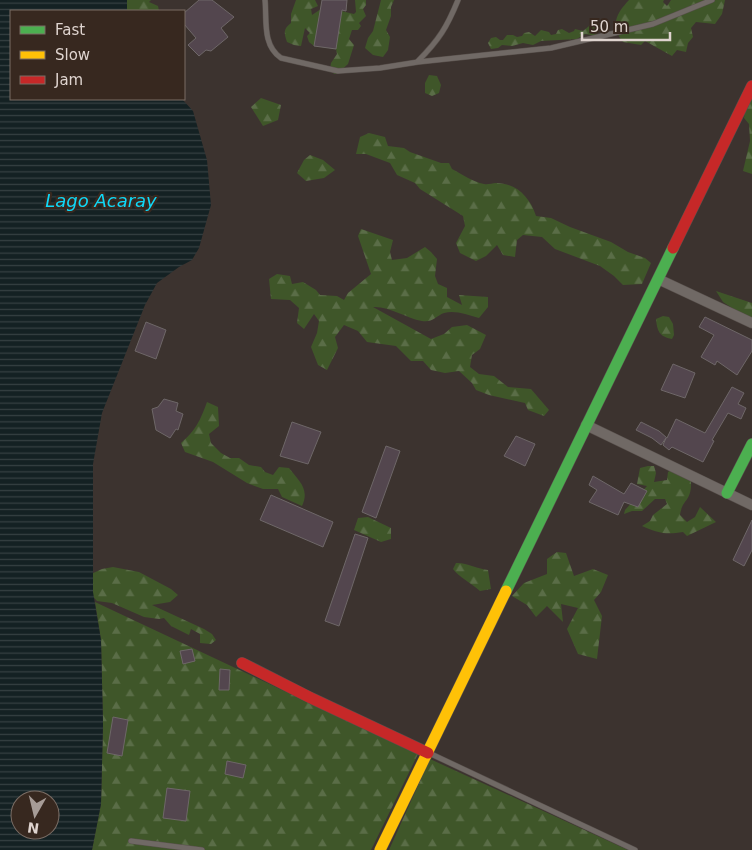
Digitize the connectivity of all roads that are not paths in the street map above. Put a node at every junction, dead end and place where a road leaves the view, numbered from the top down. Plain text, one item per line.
1 (265, 0) edge
2 (458, 0) edge
3 (712, 0) edge
4 (418, 62) junction
5 (752, 86) edge
6 (658, 278) junction
7 (752, 323) edge
8 (586, 425) junction
9 (752, 444) edge
10 (727, 493) junction
11 (752, 505) edge
12 (242, 662) dead end
13 (428, 753) junction
14 (131, 841) dead end
15 (202, 850) edge
16 (380, 850) edge
17 (635, 850) edge

1 - 4 lane
2 - 4 lane
3 - 4 lane
5 - 6 street
6 - 7 street
6 - 8 street
8 - 10 street
8 - 13 street
9 - 10 street
10 - 11 street
12 - 13 street
13 - 16 street
13 - 17 lane
14 - 15 lane

